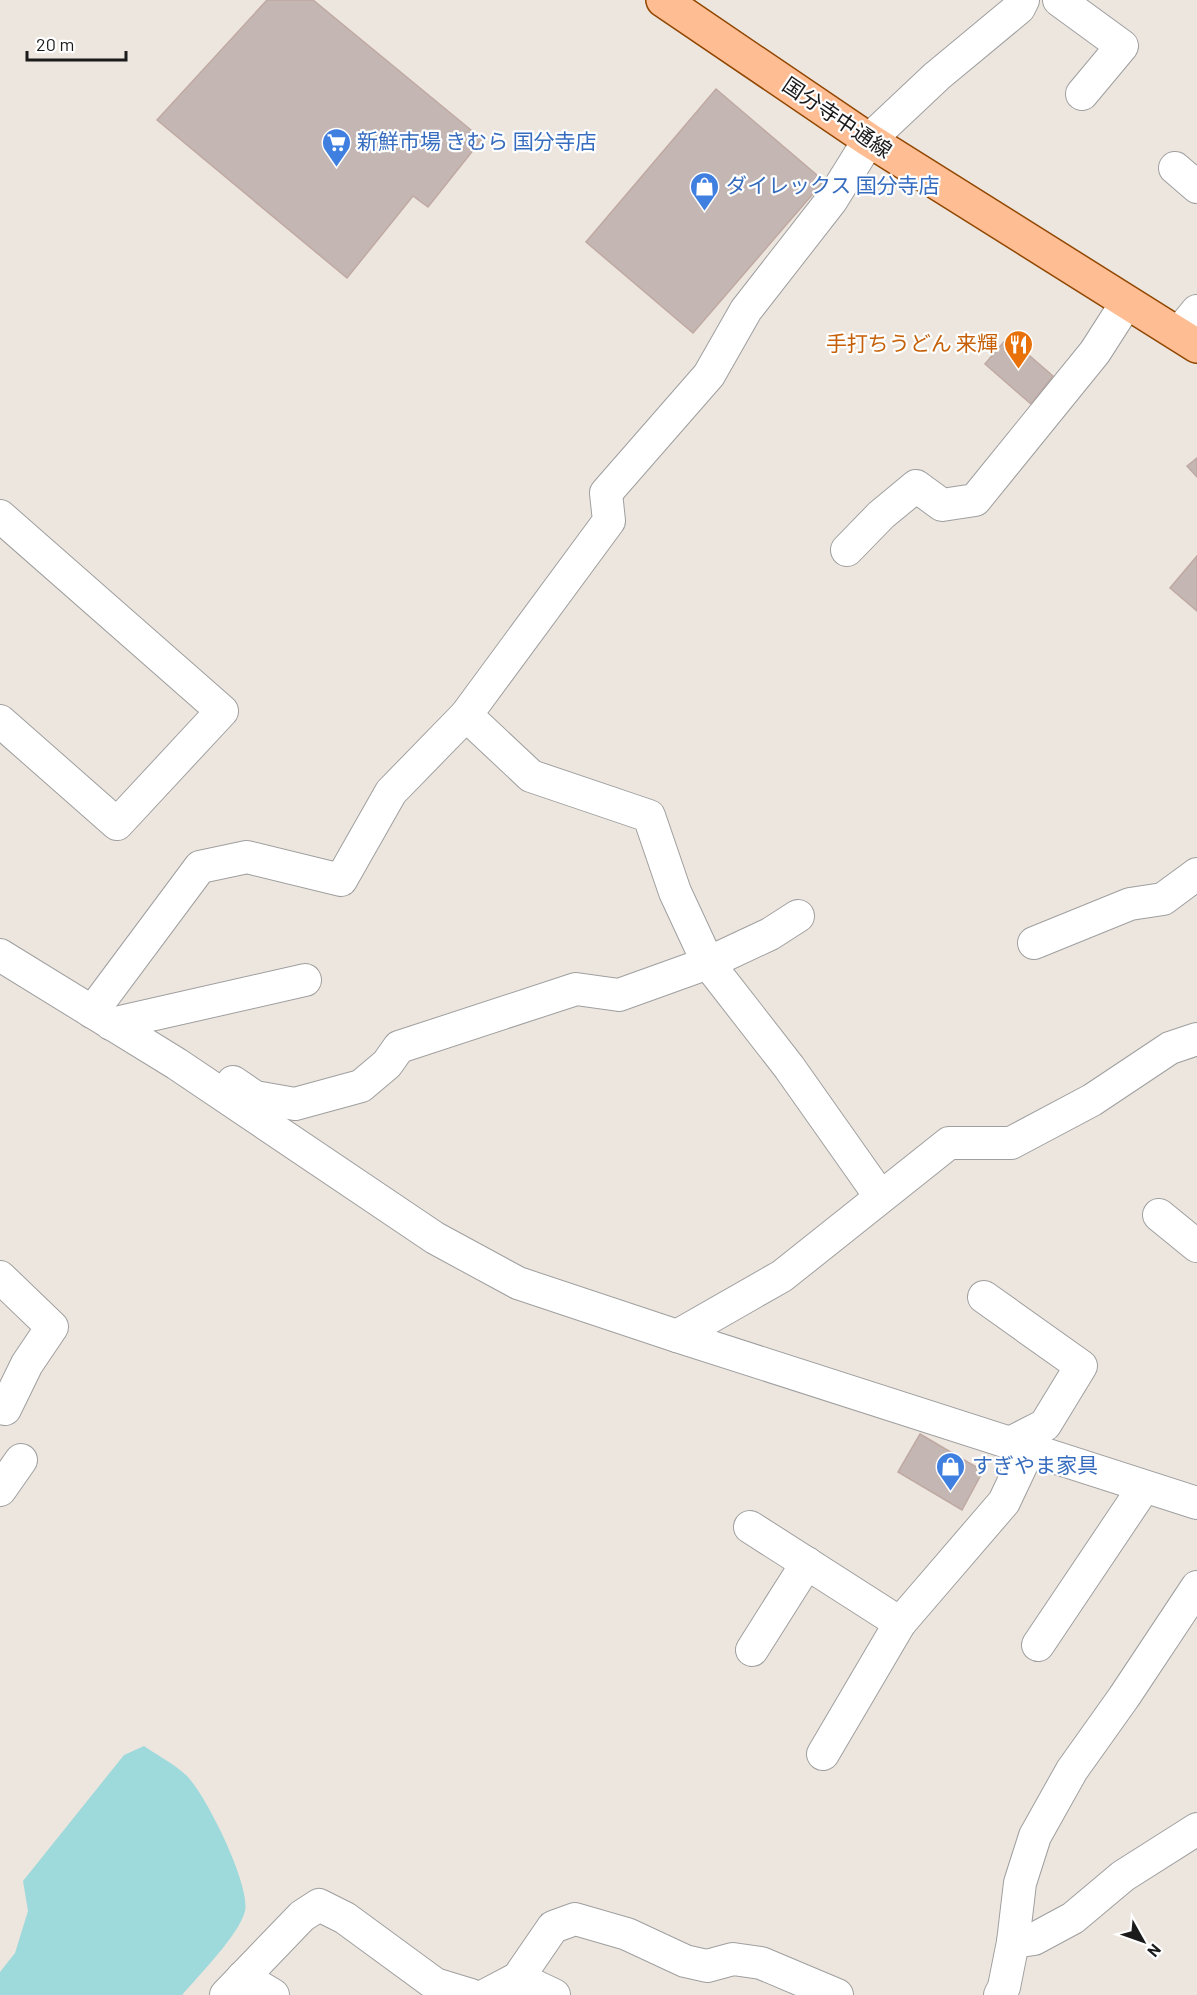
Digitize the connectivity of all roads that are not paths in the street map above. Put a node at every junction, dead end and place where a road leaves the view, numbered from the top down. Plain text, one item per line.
1 (663, 0) edge
2 (1023, 0) edge
3 (1059, 0) edge
4 (1082, 94) dead end
5 (869, 140) junction
6 (1127, 302) junction
7 (1191, 331) edge
8 (0, 516) edge
9 (847, 550) dead end
10 (466, 715) junction
11 (0, 722) edge
12 (1197, 874) edge
13 (1197, 889) edge
14 (1163, 899) junction
15 (798, 916) dead end
16 (1034, 943) dead end
17 (0, 956) edge
18 (708, 963) junction
19 (305, 980) dead end
20 (101, 1018) junction
21 (1197, 1039) edge
22 (177, 1064) junction
23 (880, 1196) junction
24 (1159, 1215) dead end
25 (1197, 1246) edge
26 (0, 1277) edge
27 (984, 1297) dead end
28 (677, 1336) junction
29 (5, 1409) dead end
30 (1019, 1446) junction
31 (21, 1460) dead end
32 (1144, 1487) junction
33 (0, 1490) edge
34 (1197, 1503) edge
35 (750, 1527) dead end
36 (807, 1563) junction
37 (1197, 1587) edge
38 (900, 1623) junction
39 (1038, 1645) dead end
40 (752, 1650) dead end
41 (823, 1754) dead end
42 (1197, 1829) edge
43 (1013, 1942) junction
44 (518, 1978) junction
45 (235, 1986) edge
46 (273, 1995) edge
47 (471, 1995) edge
48 (486, 1995) edge
49 (554, 1995) edge
50 (837, 1995) edge
51 (1000, 1995) edge

1 - 5 main road, 国分寺中通線
2 - 5 street
3 - 4 street
5 - 6 main road, 国分寺中通線
5 - 10 street
6 - 7 main road, 国分寺中通線
6 - 9 street
8 - 11 street
10 - 18 street
10 - 20 street
12 - 14 street
13 - 14 street
14 - 16 street
15 - 18 street
17 - 20 street
18 - 22 street
18 - 23 street
19 - 20 street
20 - 22 street
21 - 23 street
22 - 28 street
23 - 28 street
24 - 25 street
26 - 29 street
27 - 30 street
28 - 30 street
30 - 32 street
30 - 38 street
31 - 33 street
32 - 34 street
32 - 39 street
35 - 36 street
36 - 38 street
36 - 40 street
37 - 43 street
38 - 41 street
42 - 43 street
43 - 51 street
44 - 48 street
44 - 49 street
44 - 50 street
45 - 46 street
45 - 47 street

